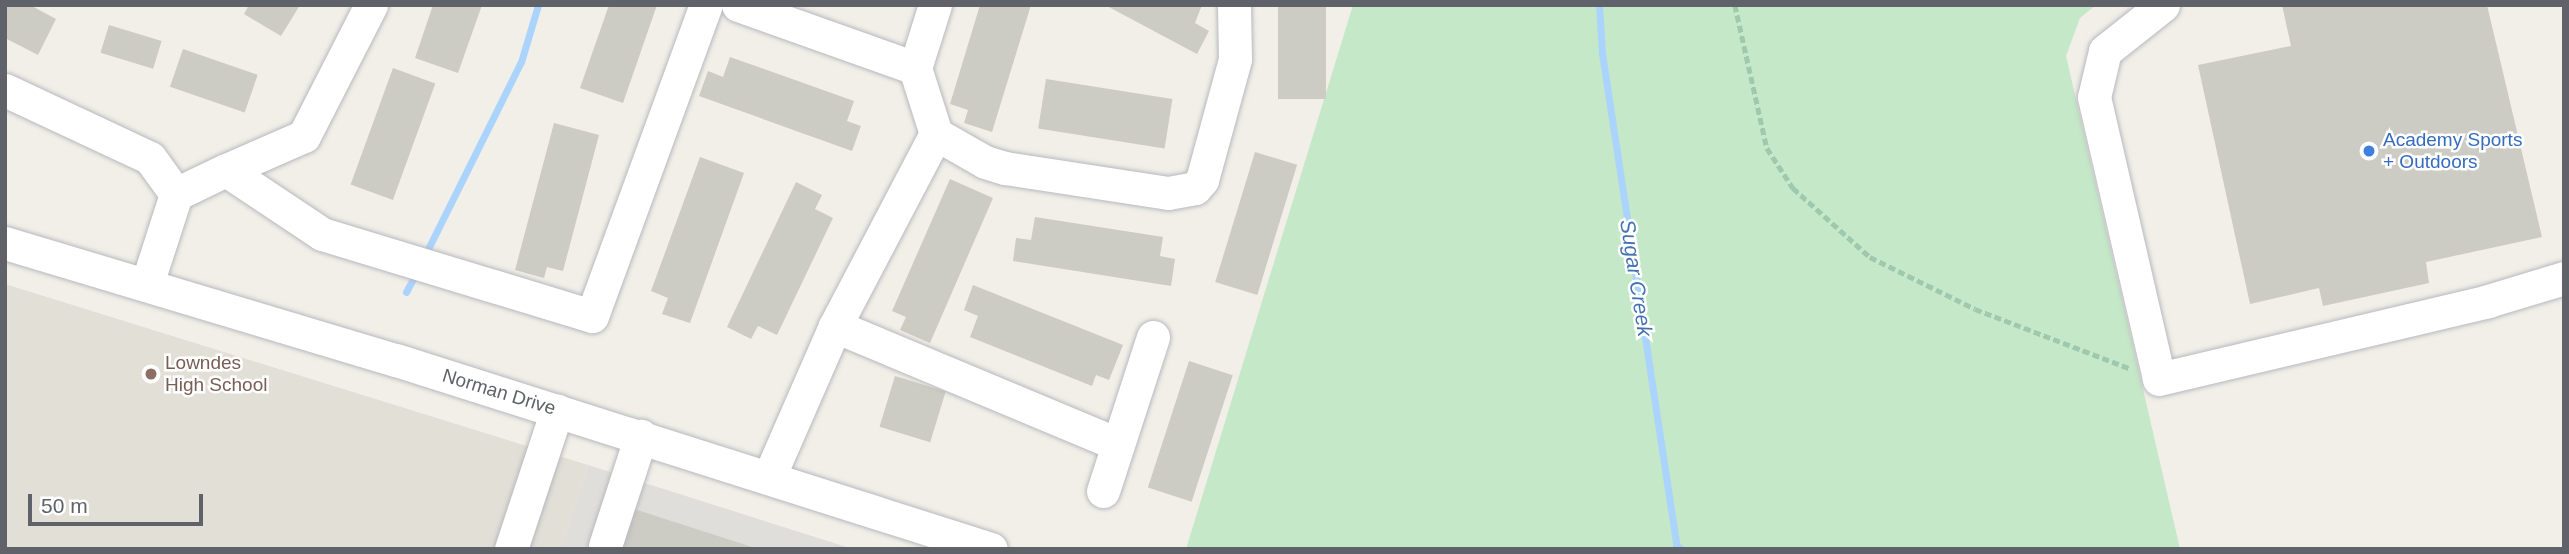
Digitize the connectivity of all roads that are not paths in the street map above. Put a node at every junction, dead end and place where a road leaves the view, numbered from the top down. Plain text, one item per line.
1 (371, 5) edge
2 (706, 5) edge
3 (738, 5) edge
4 (935, 5) edge
5 (1234, 5) edge
6 (2163, 5) edge
7 (915, 68) junction
8 (5, 90) edge
9 (936, 134) junction
10 (226, 170) junction
11 (176, 194) junction
12 (5, 244) edge
13 (2564, 278) edge
14 (147, 285) junction
15 (835, 326) junction
16 (1153, 337) dead end
17 (557, 410) junction
18 (641, 436) junction
19 (1117, 444) junction
20 (769, 477) junction
21 (1103, 491) dead end
22 (605, 546) dead end
23 (511, 549) edge
24 (991, 549) edge

1 - 10 street
2 - 10 street
3 - 7 street
4 - 7 street
5 - 9 street
6 - 13 street
7 - 9 street
8 - 11 street
9 - 15 street
10 - 11 street
11 - 14 street
12 - 14 street, Norman Drive
14 - 17 street, Norman Drive
15 - 19 street
15 - 20 street
16 - 19 street
17 - 18 street, Norman Drive
17 - 23 street
18 - 20 street, Norman Drive
18 - 22 street
19 - 21 street
20 - 24 street, Norman Drive

